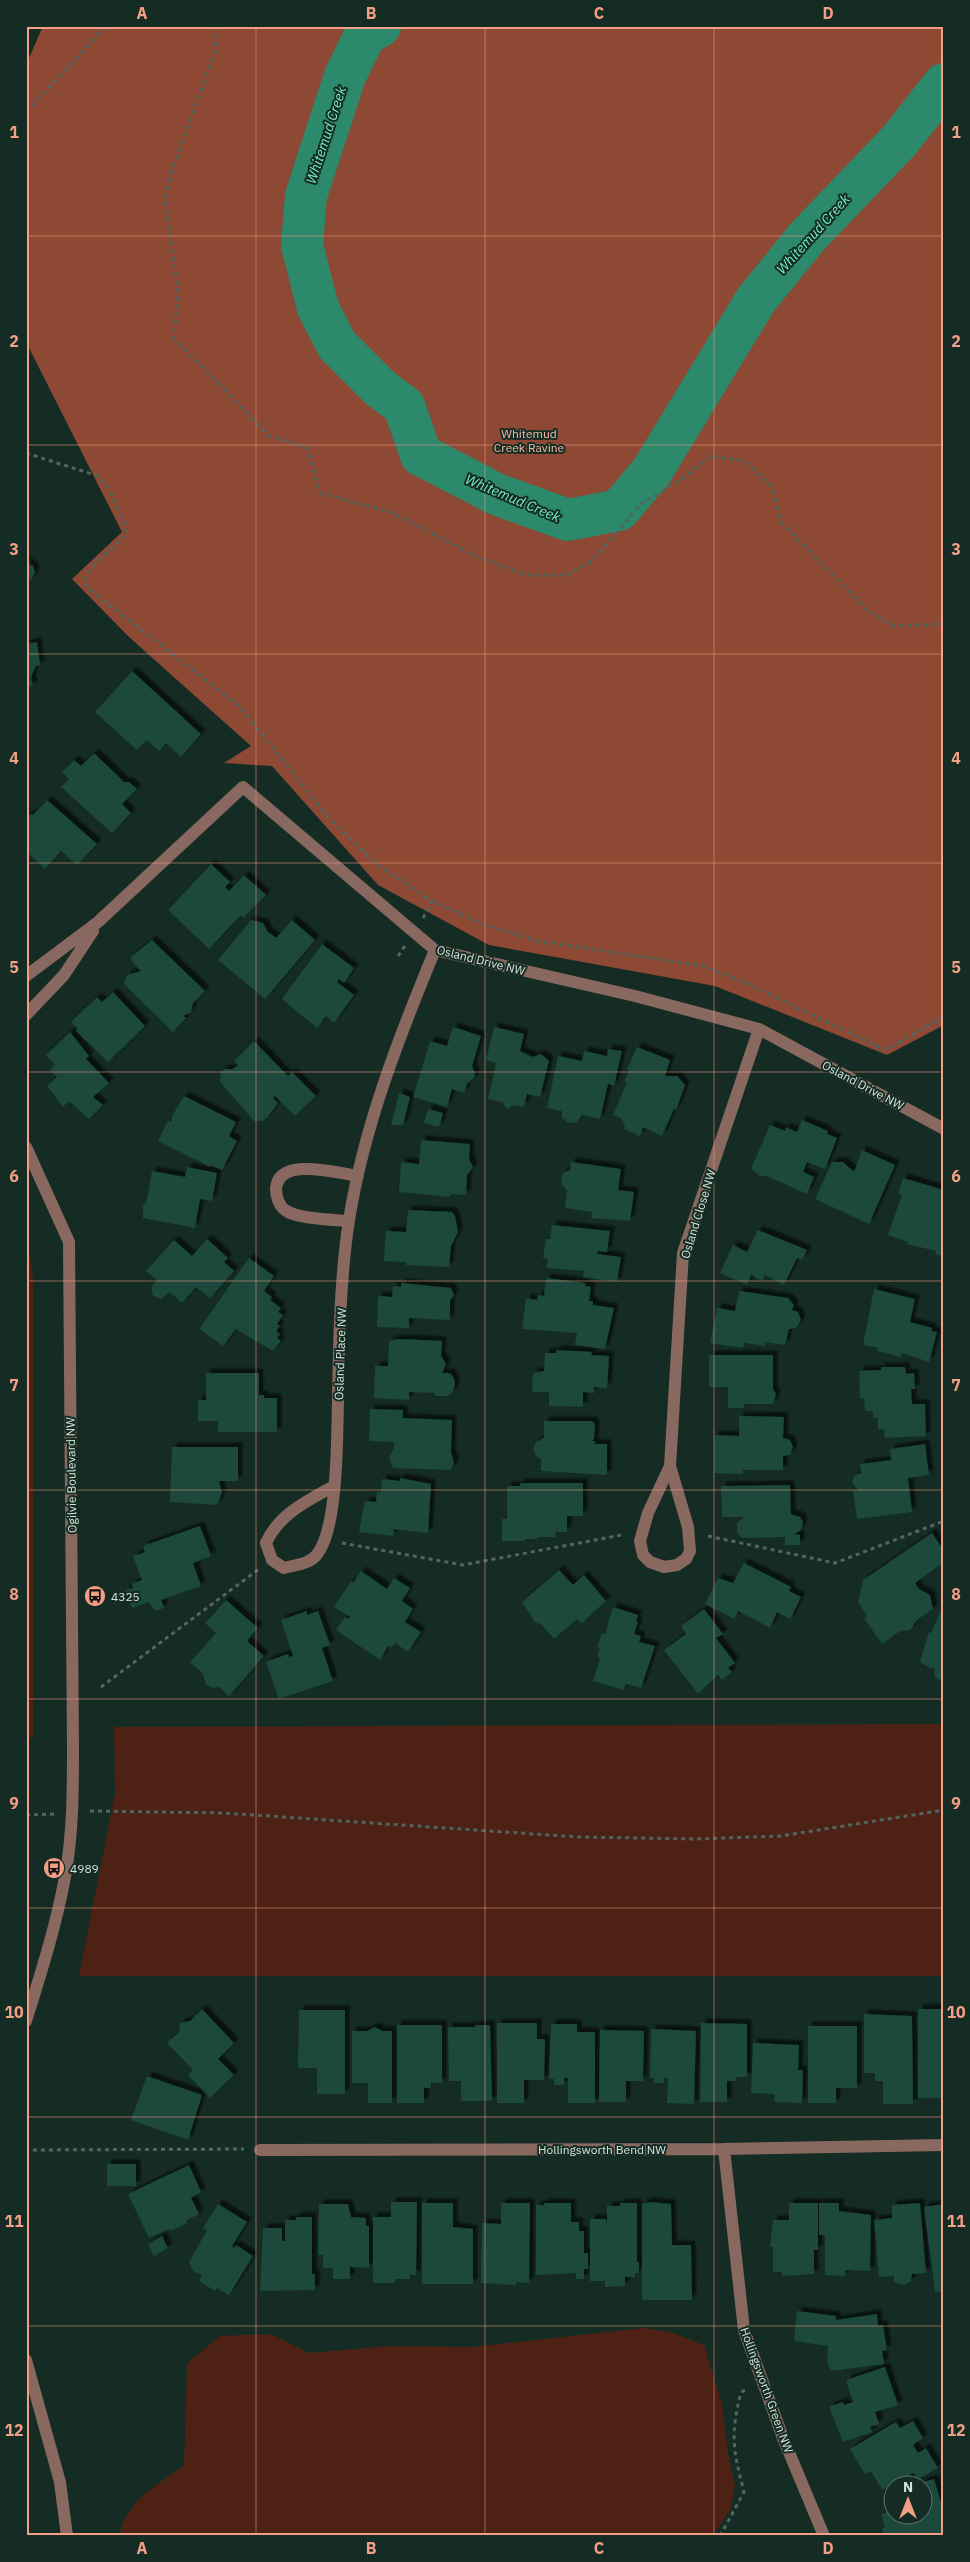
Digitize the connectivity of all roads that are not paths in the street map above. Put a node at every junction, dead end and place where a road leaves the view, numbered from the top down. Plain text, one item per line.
1 (98, 922) junction
2 (435, 950) junction
3 (26, 976) edge
4 (26, 1015) edge
5 (759, 1029) junction
6 (944, 1129) edge
7 (26, 1147) edge
8 (358, 1176) junction
9 (349, 1221) junction
10 (670, 1466) junction
11 (334, 1486) junction
12 (26, 2021) edge
13 (944, 2145) edge
14 (724, 2149) junction
15 (260, 2150) road end
16 (26, 2360) edge
17 (68, 2536) edge
18 (824, 2536) edge

1 - 2 street, Osland Drive NW
1 - 3 street, Osland Drive NW
1 - 4 street, Osland Drive NW
2 - 5 street, Osland Drive NW
2 - 8 street, Osland Place NW
5 - 6 street, Osland Drive NW
5 - 10 street, Osland Close NW
7 - 12 street, Ogilvie Boulevard NW
8 - 9 street, Osland Place NW
8 - 9 street
9 - 11 street, Osland Place NW
10 - 10 street, Osland Close NW
11 - 11 street, Osland Place NW
13 - 14 street, Hollingsworth Bend NW
14 - 15 street, Hollingsworth Bend NW
14 - 18 street, Hollingsworth Green NW
16 - 17 street

